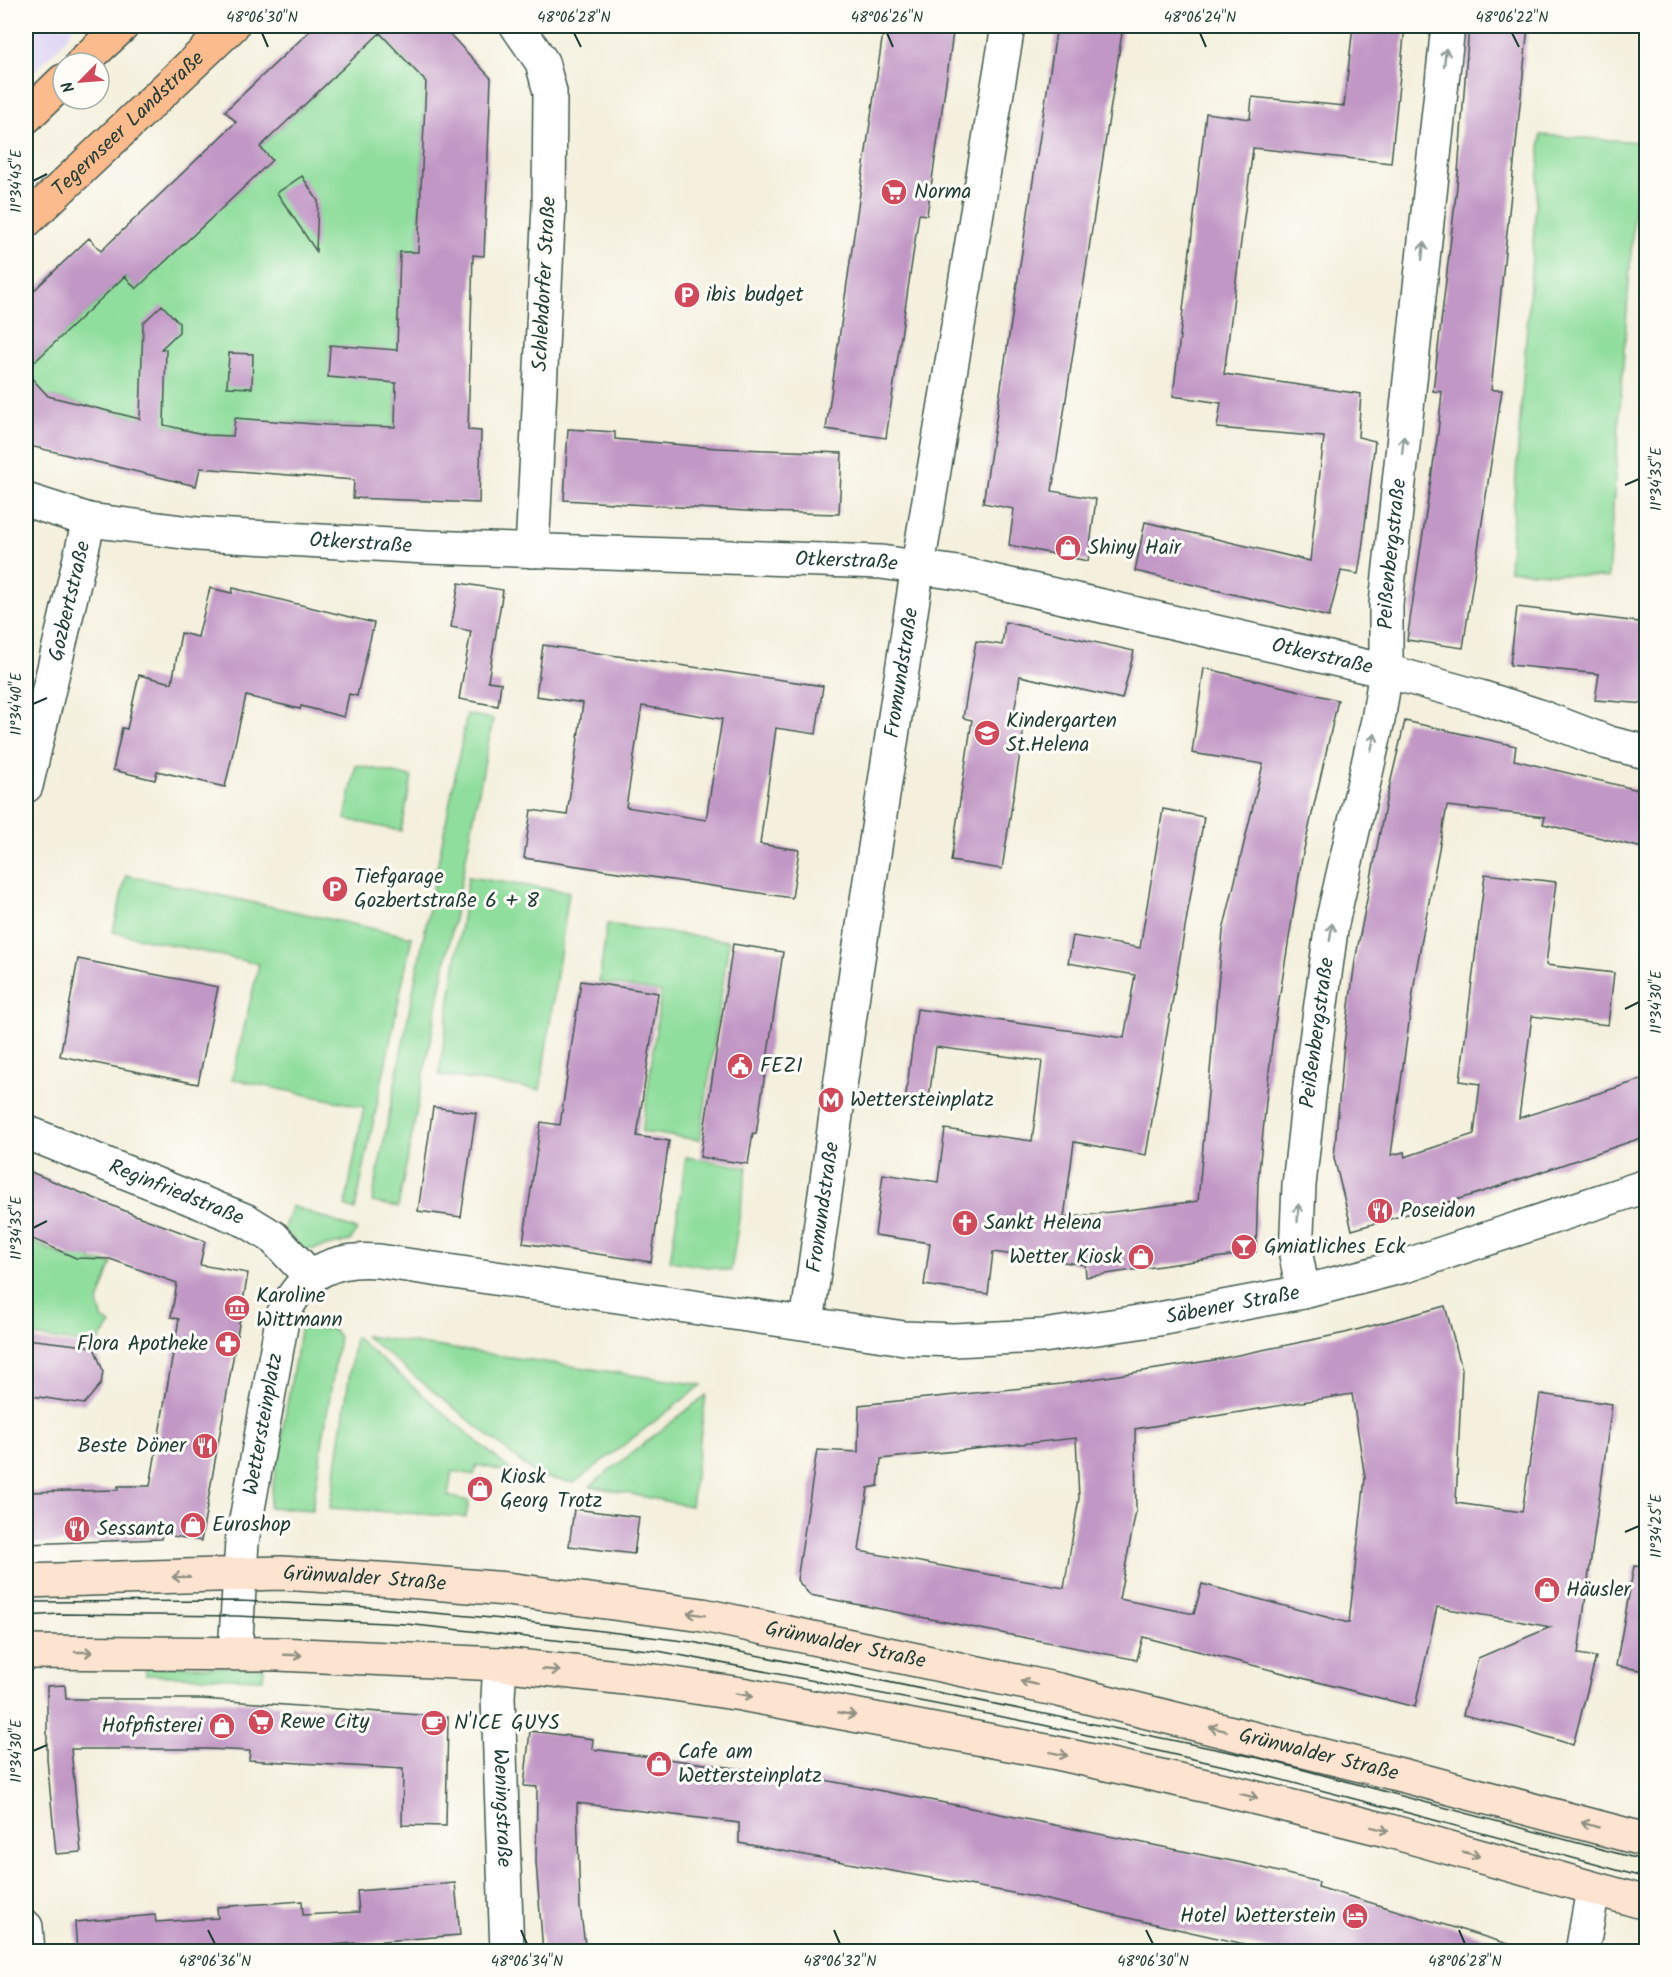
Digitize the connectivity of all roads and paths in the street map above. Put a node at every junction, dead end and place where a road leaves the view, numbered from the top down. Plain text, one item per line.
1 (121, 26) edge
2 (232, 26) edge
3 (517, 26) edge
4 (1008, 26) edge
5 (1448, 26) edge
6 (95, 51) edge
7 (51, 93) edge
8 (26, 117) edge
9 (26, 221) edge
10 (26, 500) edge
11 (89, 520) junction
12 (532, 551) junction
13 (918, 566) junction
14 (1386, 671) junction
15 (1647, 752) edge
16 (26, 786) edge
17 (26, 1132) edge
18 (1647, 1186) edge
19 (310, 1277) junction
20 (1304, 1292) junction
21 (807, 1323) junction
22 (240, 1576) junction
23 (26, 1581) edge
24 (26, 1652) edge
25 (235, 1653) junction
26 (500, 1664) junction
27 (1647, 1840) edge
28 (1593, 1889) junction
29 (1647, 1903) edge
30 (26, 1927) edge
31 (28, 1952) edge
32 (507, 1952) edge
33 (1582, 1952) edge

1 - 6 highway
2 - 9 highway, Tegernseer Landstraße
3 - 12 street, Schlehdorfer Straße
4 - 13 street, Fromundstraße
14 -> 5 street, Peißenbergstraße
7 - 8 highway
10 - 11 street, Otkerstraße
11 - 12 street, Otkerstraße
11 - 16 street, Gozbertstraße
12 - 13 street, Otkerstraße
13 - 14 street, Otkerstraße
13 - 21 street, Fromundstraße
14 - 15 street, Otkerstraße
20 -> 14 street, Peißenbergstraße
17 - 19 street, Reginfriedstraße
18 - 20 street, Säbener Straße
19 - 21 street, Wettersteinplatz
19 - 22 street, Wettersteinplatz
20 - 21 street, Säbener Straße
22 -> 23 main road, Grünwalder Straße
22 - 25 street, Wettersteinplatz
27 -> 22 main road, Grünwalder Straße
24 -> 25 main road
25 -> 26 main road
26 -> 28 main road
26 - 32 street, Weningstraße
28 - 29 main road
28 - 33 street
30 - 31 street

